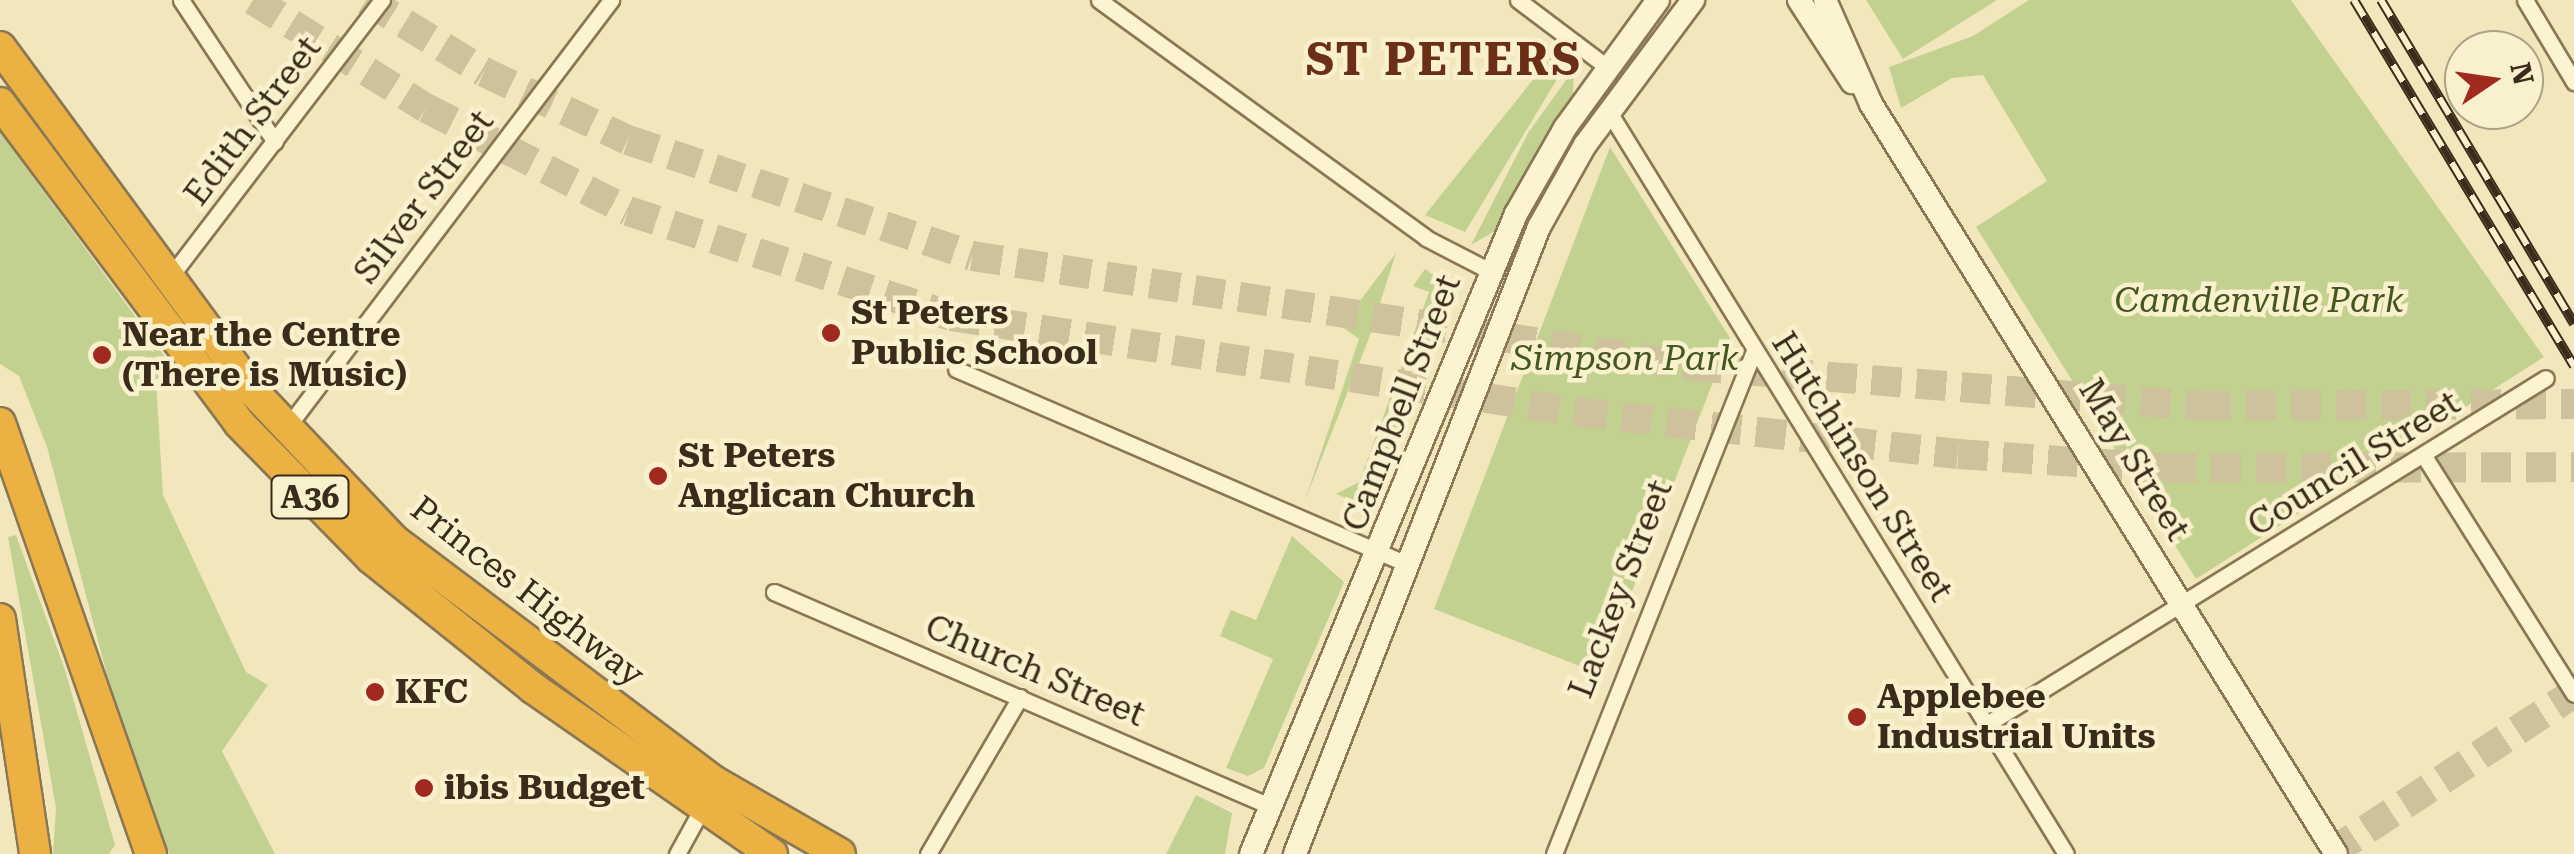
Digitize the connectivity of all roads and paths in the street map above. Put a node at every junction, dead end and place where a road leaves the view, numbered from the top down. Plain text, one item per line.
1 (181, 0) edge
2 (382, 0) edge
3 (611, 0) edge
4 (1099, 0) edge
5 (1518, 0) edge
6 (1658, 0) edge
7 (1693, 0) edge
8 (1799, 0) edge
9 (1825, 0) edge
10 (2525, 0) edge
11 (0, 47) edge
12 (1607, 67) junction
13 (2574, 82) edge
14 (0, 104) edge
15 (1871, 104) junction
16 (1608, 112) junction
17 (276, 142) junction
18 (1490, 271) junction
19 (170, 277) junction
20 (1754, 351) junction
21 (956, 368) dead end
22 (2546, 378) dead end
23 (0, 423) edge
24 (285, 430) junction
25 (2424, 456) junction
26 (1381, 553) junction
27 (1407, 564) junction
28 (774, 592) dead end
29 (2183, 608) junction
30 (0, 620) edge
31 (2574, 694) edge
32 (1020, 696) junction
33 (103, 717) junction
34 (1987, 724) junction
35 (709, 794) junction
36 (1272, 807) junction
37 (34, 854) edge
38 (138, 854) edge
39 (151, 854) edge
40 (678, 854) edge
41 (772, 854) edge
42 (840, 854) edge
43 (928, 854) edge
44 (1251, 854) edge
45 (1295, 854) edge
46 (1554, 854) edge
47 (2066, 854) edge
48 (2336, 854) edge

1 - 17 street
2 - 17 street, Edith Street
3 - 24 street, Silver Street
4 - 18 street
5 - 12 street
6 - 12 main road, Campbell Street
7 - 16 main road, Campbell Street
8 - 15 main road, May Street
9 - 15 main road, May Street
10 - 13 street
11 - 19 highway, Princes Highway / A36
12 - 18 main road, Campbell Street
14 - 35 highway, Princes Highway / A36
15 - 29 main road, May Street
16 - 20 street, Hutchinson Street
16 - 27 main road, Campbell Street
17 - 19 street, Edith Street
18 - 26 main road, Campbell Street
19 - 24 highway, Princes Highway / A36
20 - 34 street, Hutchinson Street
20 - 46 street, Lackey Street
21 - 26 street
22 - 25 street, Council Street
23 - 33 highway
24 - 35 highway, Princes Highway / A36
25 - 29 street, Council Street
25 - 31 street
26 - 27 street
26 - 36 main road, Campbell Street
27 - 45 main road, Campbell Street
28 - 32 street, Church Street
29 - 34 street, Council Street
29 - 48 main road, May Street
30 - 37 highway
32 - 36 street, Church Street
32 - 43 street
33 - 38 highway
33 - 39 highway
34 - 47 street, Hutchinson Street
35 - 40 street
35 - 41 highway, Princes Highway / A36
35 - 42 highway, Princes Highway / A36
36 - 44 main road, Campbell Street

